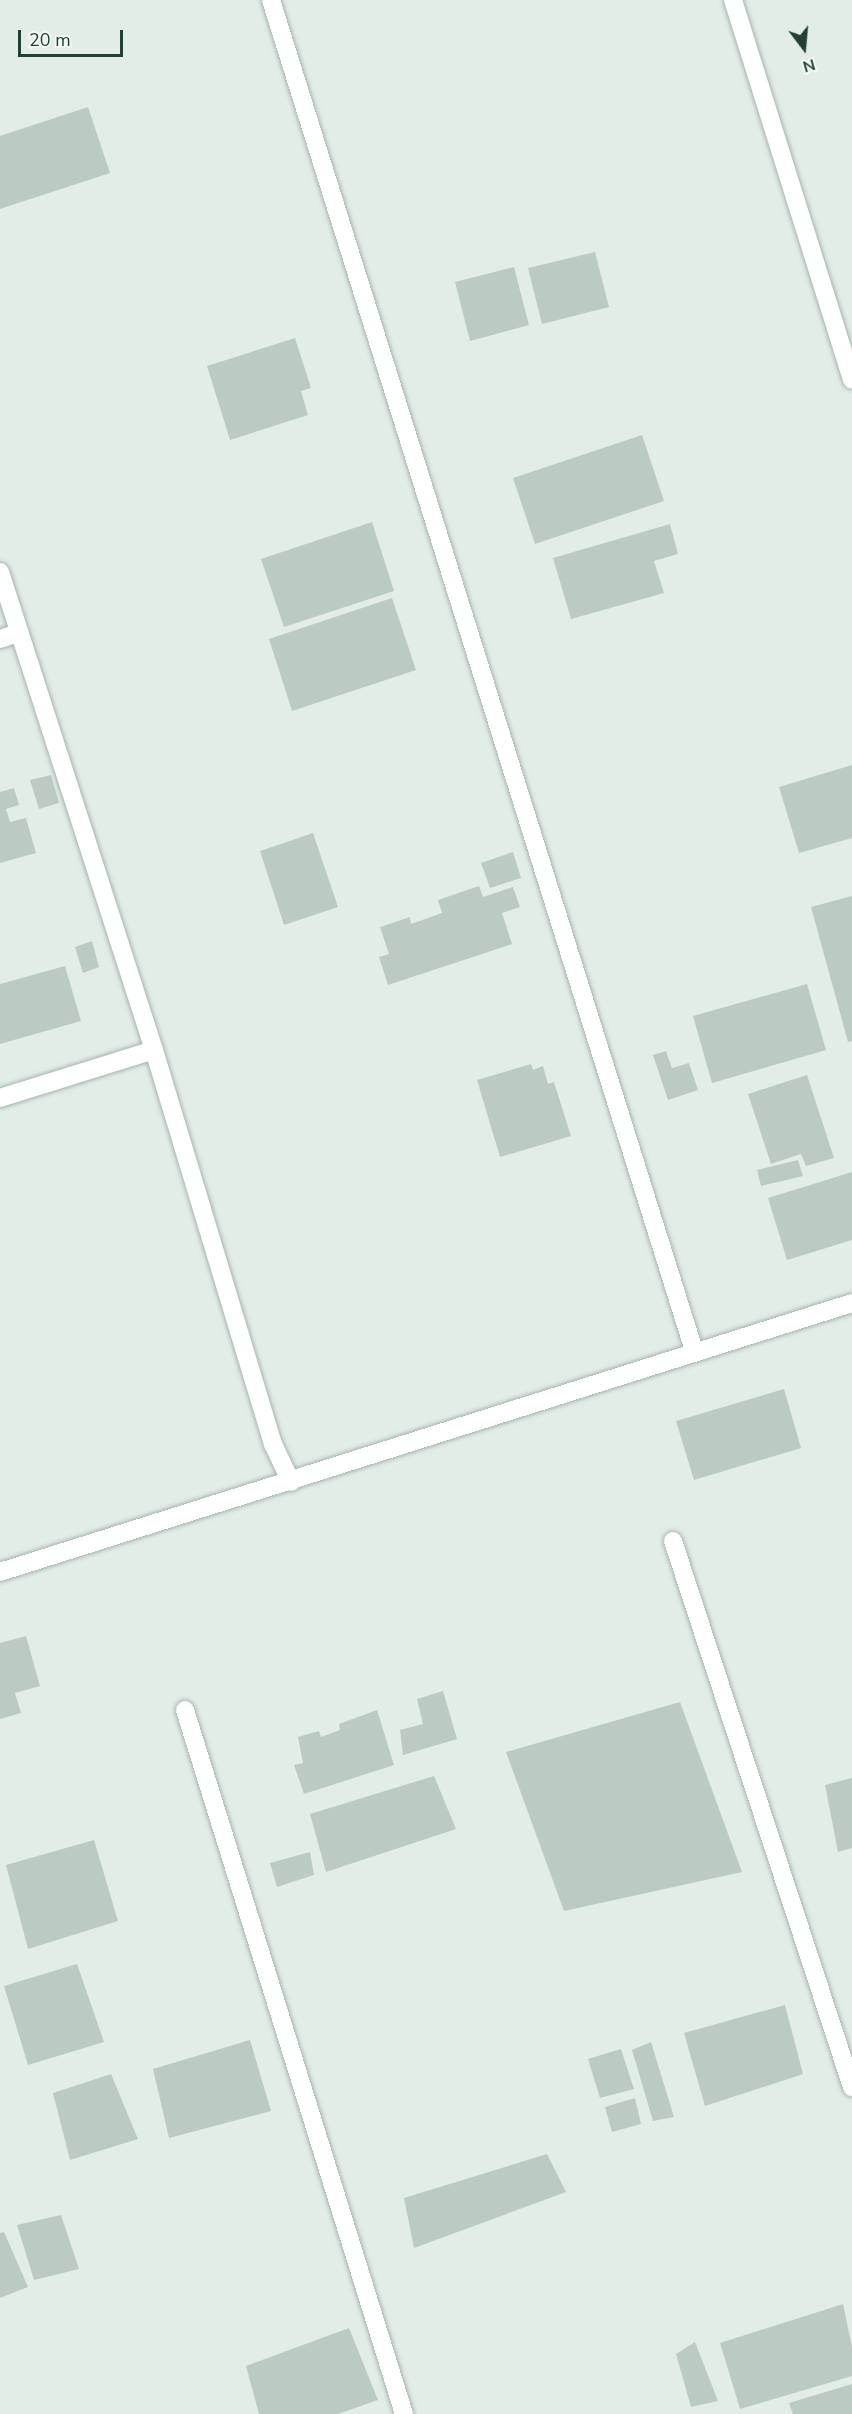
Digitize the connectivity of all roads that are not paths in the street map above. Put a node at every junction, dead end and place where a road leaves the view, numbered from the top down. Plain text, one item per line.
1 (271, 0) edge
2 (733, 0) edge
3 (852, 380) edge
4 (0, 572) edge
5 (18, 633) junction
6 (0, 639) edge
7 (154, 1050) junction
8 (0, 1098) edge
9 (852, 1303) edge
10 (694, 1351) junction
11 (291, 1482) junction
12 (673, 1541) dead end
13 (0, 1572) edge
14 (185, 1710) dead end
15 (852, 2087) edge
16 (404, 2414) edge

1 - 10 street
2 - 3 street
4 - 5 street
5 - 6 street
5 - 7 street
7 - 8 street
7 - 11 street
9 - 10 street
10 - 11 street
11 - 13 street
12 - 15 street
14 - 16 street

